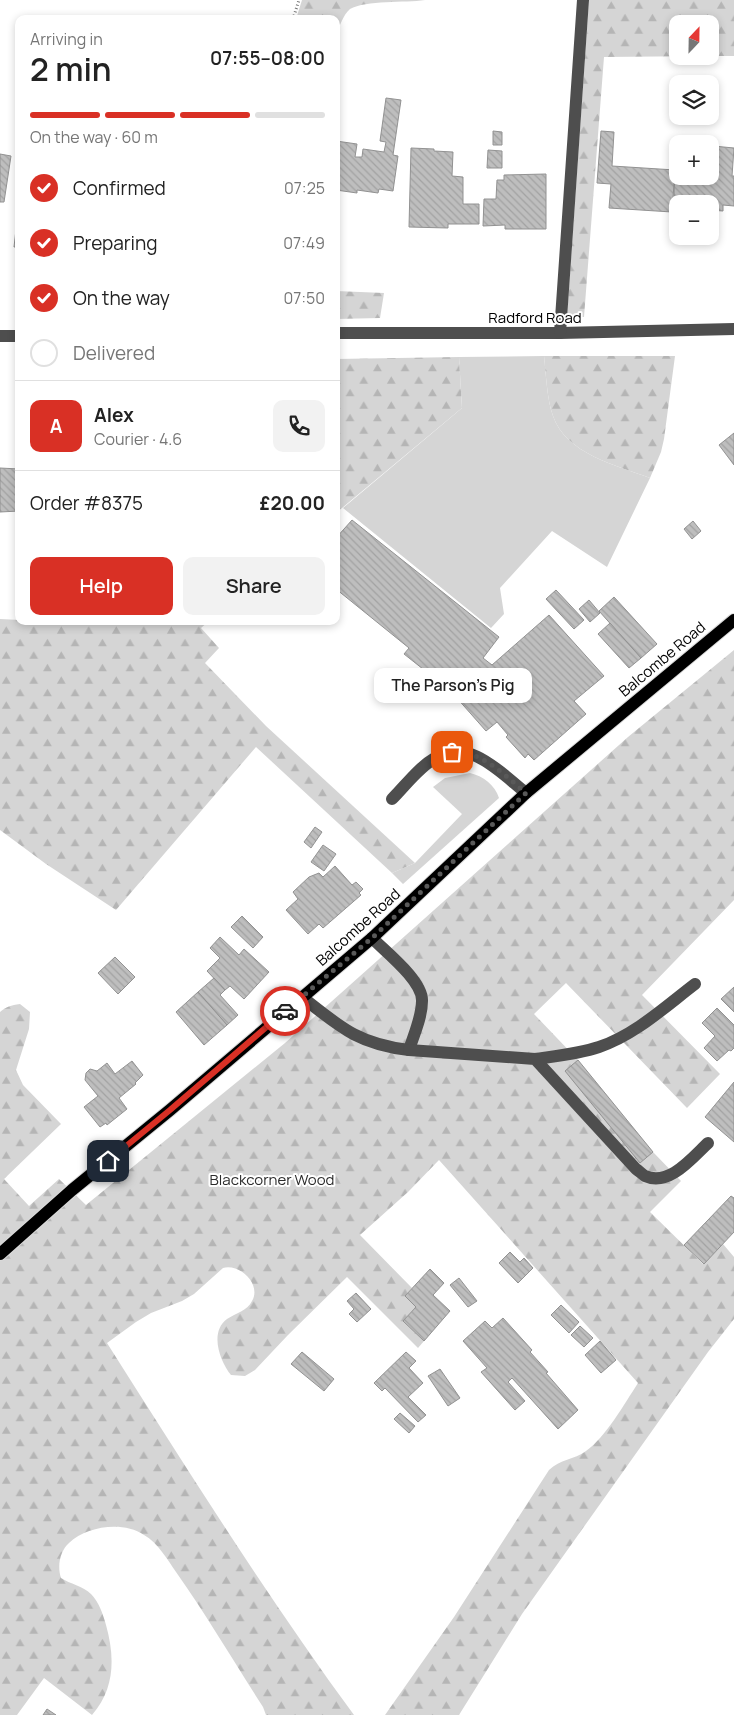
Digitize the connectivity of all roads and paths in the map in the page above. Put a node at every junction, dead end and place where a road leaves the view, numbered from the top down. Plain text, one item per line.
1 (299, 0) edge
2 (583, 0) edge
3 (294, 15) edge
4 (734, 329) edge
5 (340, 334) edge
6 (560, 334) junction
7 (0, 336) edge
8 (15, 336) edge
9 (734, 620) edge
10 (526, 793) junction
11 (392, 799) dead end
12 (372, 938) junction
13 (695, 984) dead end
14 (302, 997) junction
15 (409, 1050) junction
16 (535, 1059) junction
17 (708, 1143) dead end
18 (0, 1254) edge

1 - 3 path
2 - 6 street
4 - 6 street, Radford Road
5 - 6 street, Radford Road
7 - 8 street
9 - 10 main road, Balcombe Road
10 - 11 street
10 - 12 main road, Balcombe Road
12 - 14 main road, Balcombe Road
12 - 15 street
13 - 16 street
14 - 15 street
14 - 18 main road, Balcombe Road
15 - 16 street
16 - 17 street

